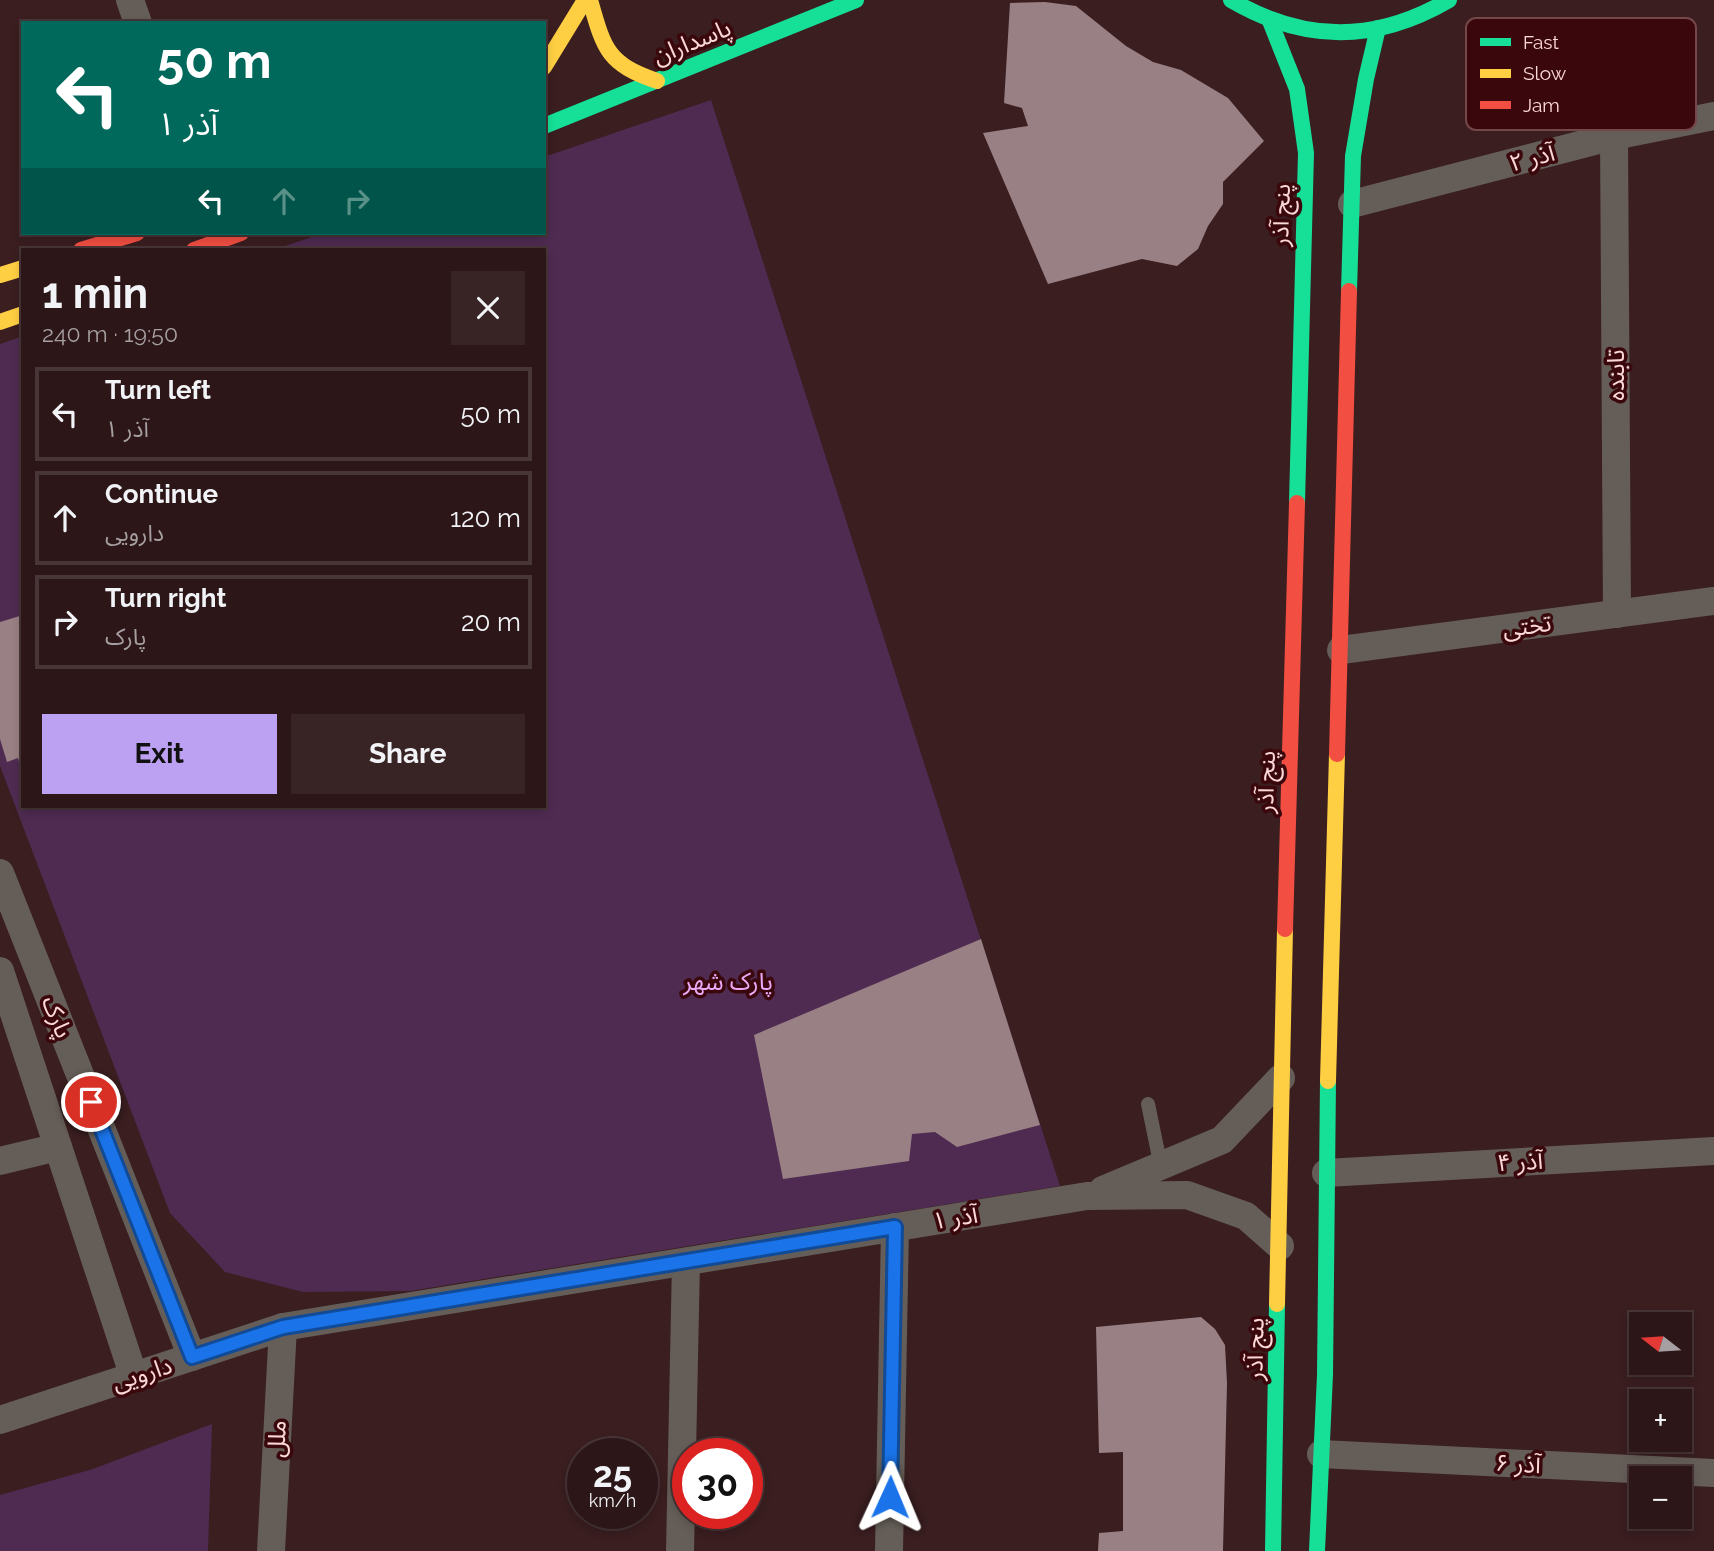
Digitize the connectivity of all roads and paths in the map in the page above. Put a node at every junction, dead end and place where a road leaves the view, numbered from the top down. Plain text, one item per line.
1 (130, 0) edge
2 (587, 0) edge
3 (856, 0) edge
4 (1231, 0) edge
5 (1449, 0) edge
6 (137, 21) edge
7 (1270, 21) junction
8 (1378, 28) junction
9 (546, 64) edge
10 (657, 81) junction
11 (1714, 116) edge
12 (1696, 120) edge
13 (546, 125) edge
14 (1644, 130) edge
15 (1614, 136) junction
16 (1352, 204) junction
17 (130, 235) edge
18 (235, 235) edge
19 (87, 248) edge
20 (200, 248) edge
21 (21, 269) edge
22 (0, 275) edge
23 (21, 315) edge
24 (0, 322) edge
25 (1714, 601) edge
26 (1617, 614) junction
27 (1341, 650) junction
28 (0, 873) edge
29 (0, 971) edge
30 (1281, 1078) junction
31 (1148, 1104) dead end
32 (58, 1147) junction
33 (1714, 1151) edge
34 (0, 1161) edge
35 (1161, 1167) junction
36 (1326, 1173) junction
37 (1087, 1196) junction
38 (895, 1227) junction
39 (1280, 1246) junction
40 (685, 1262) junction
41 (283, 1327) junction
42 (192, 1357) junction
43 (134, 1377) junction
44 (0, 1420) edge
45 (1321, 1454) junction
46 (1714, 1473) edge
47 (271, 1551) edge
48 (680, 1551) edge
49 (889, 1551) edge
50 (1273, 1551) edge
51 (1317, 1551) edge

1 - 6 street
2 - 9 main road
2 - 10 main road
3 - 10 main road, پاسداران
4 - 7 main road
5 - 8 main road
7 - 8 main road
7 - 30 main road, پنج آذر
8 - 16 main road
10 - 13 main road, پاسداران
11 - 12 street, ۲ آذر
14 - 15 street, ۲ آذر
15 - 16 street, ۲ آذر
15 - 26 street, تابنده
16 - 27 main road
17 - 19 main road
18 - 20 main road
21 - 22 main road
23 - 24 main road
25 - 26 street, تختی
26 - 27 street, تختی
27 - 36 main road
28 - 42 street, پارک
29 - 32 street, پارک
30 - 35 street
30 - 39 main road, پنج آذر
31 - 35 lane
32 - 34 street
32 - 43 street, پارک
33 - 36 street, آذر ۴
35 - 37 street
36 - 45 main road
37 - 38 street, ۱ آذر
37 - 39 street
38 - 40 street, ۱ آذر
38 - 49 street
39 - 50 main road, پنج آذر
40 - 41 street, ۱ آذر
40 - 48 street
41 - 42 street, دارویی
41 - 47 street, ملل
42 - 43 street, دارویی
43 - 44 street, دارویی
45 - 46 street, آذر ۶
45 - 51 main road

